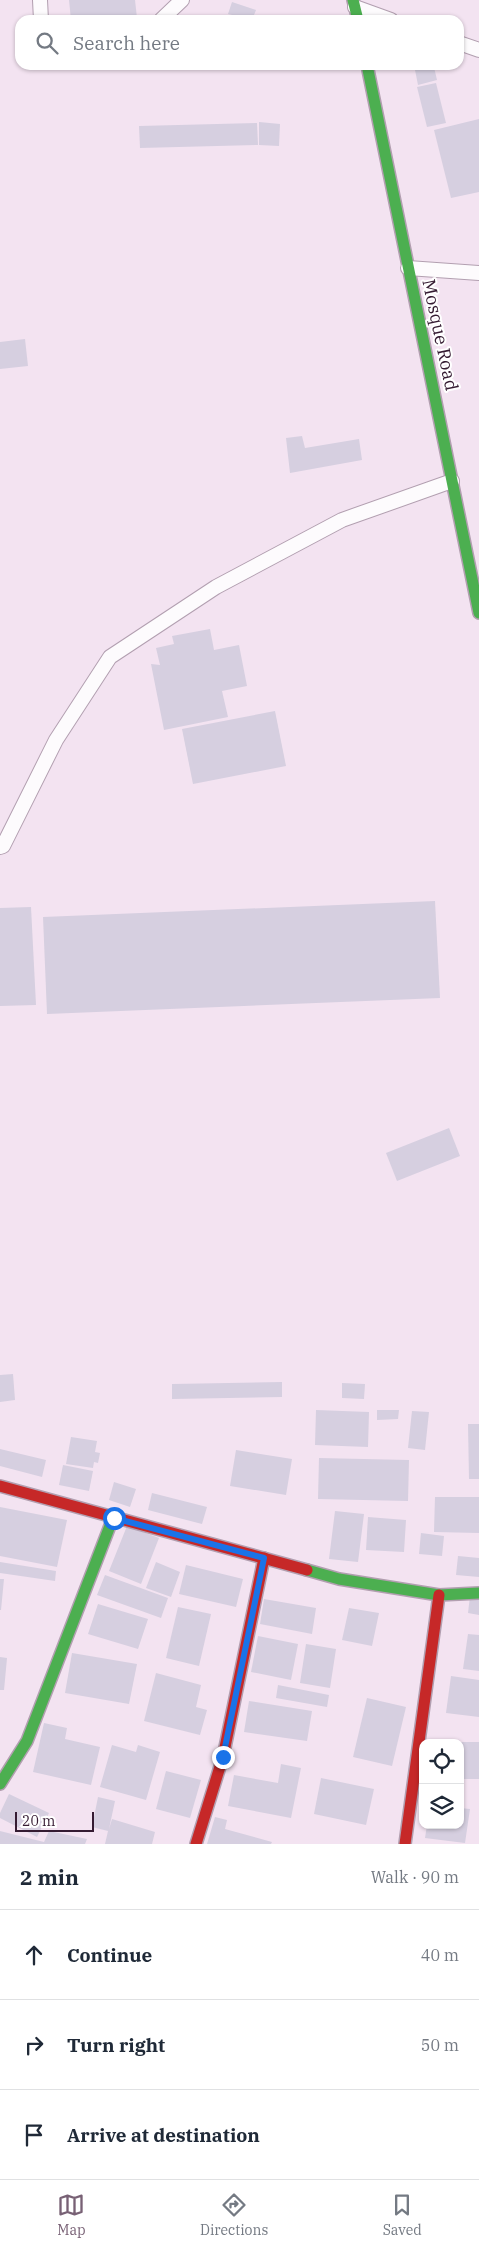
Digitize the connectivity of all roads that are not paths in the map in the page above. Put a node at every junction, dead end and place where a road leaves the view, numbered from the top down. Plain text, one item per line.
1 (40, 0) edge
2 (182, 0) edge
3 (355, 9) edge
4 (41, 15) edge
5 (166, 15) edge
6 (375, 15) edge
7 (464, 45) edge
8 (479, 50) edge
9 (368, 70) edge
10 (408, 268) junction
11 (479, 273) edge
12 (452, 481) junction
13 (479, 613) edge
14 (0, 847) edge
15 (0, 1486) edge
16 (114, 1518) junction
17 (264, 1558) junction
18 (479, 1593) edge
19 (440, 1595) junction
20 (0, 1784) edge
21 (196, 1844) edge
22 (405, 1844) edge

1 - 4 lane
2 - 5 lane
3 - 6 lane
7 - 8 lane
9 - 10 street, Mosque Road
10 - 11 lane
10 - 12 street, Mosque Road
12 - 13 street, Mosque Road
12 - 14 lane
15 - 16 street
16 - 17 street
16 - 20 street
17 - 19 street
17 - 21 street
18 - 19 street
19 - 22 street

